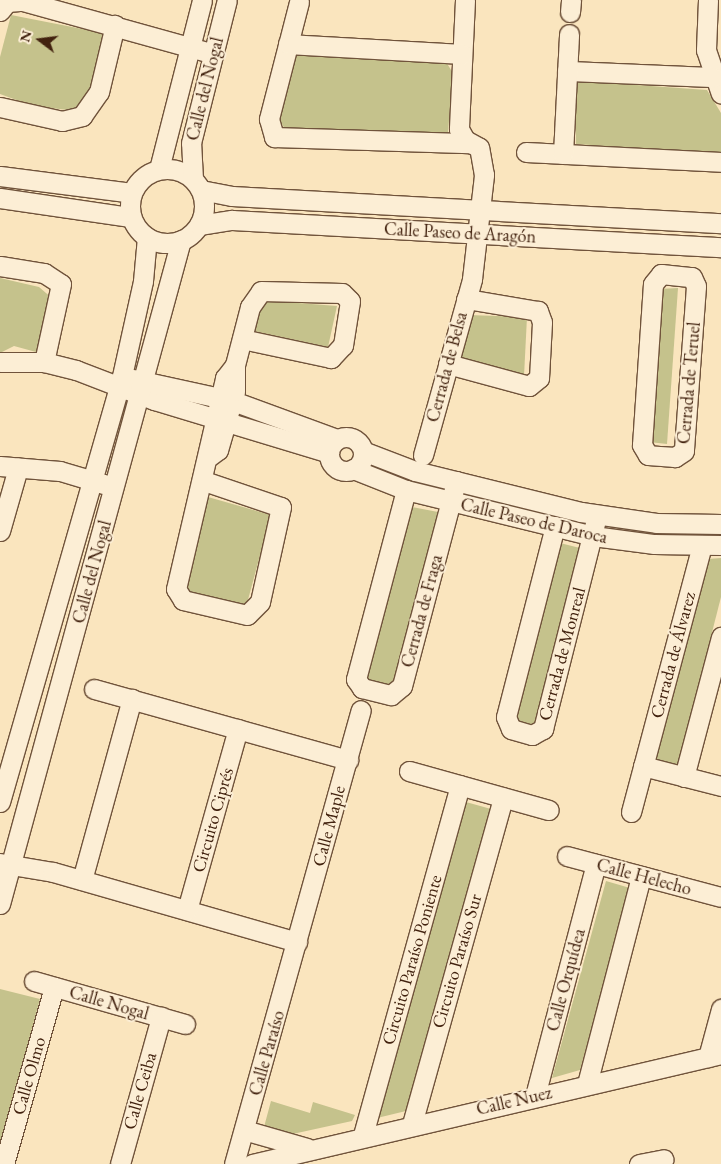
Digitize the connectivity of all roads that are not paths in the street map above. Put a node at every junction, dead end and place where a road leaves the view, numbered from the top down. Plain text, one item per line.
1 (202, 0) edge
2 (227, 0) edge
3 (465, 0) edge
4 (708, 0) edge
5 (300, 2) dead end
6 (0, 11) edge
7 (115, 25) junction
8 (713, 26) edge
9 (569, 34) dead end
10 (191, 42) junction
11 (288, 44) junction
12 (215, 48) junction
13 (462, 54) junction
14 (567, 71) junction
15 (717, 85) edge
16 (0, 107) edge
17 (474, 145) junction
18 (526, 152) dead end
19 (562, 154) junction
20 (721, 162) edge
21 (159, 169) junction
22 (0, 176) edge
23 (197, 185) junction
24 (132, 193) junction
25 (0, 198) edge
26 (486, 211) junction
27 (131, 217) junction
28 (676, 221) junction
29 (721, 224) edge
30 (199, 225) junction
31 (483, 234) junction
32 (147, 237) junction
33 (181, 240) junction
34 (675, 245) junction
35 (721, 248) edge
36 (0, 266) edge
37 (674, 274) junction
38 (466, 299) junction
39 (242, 339) junction
40 (0, 362) edge
41 (44, 362) junction
42 (448, 364) junction
43 (120, 382) junction
44 (142, 388) junction
45 (226, 399) junction
46 (221, 418) junction
47 (333, 446) junction
48 (363, 451) junction
49 (422, 455) dead end
50 (9, 467) edge
51 (353, 469) junction
52 (456, 480) junction
53 (204, 481) junction
54 (91, 486) junction
55 (406, 490) junction
56 (113, 493) junction
57 (452, 501) junction
58 (597, 515) junction
59 (656, 523) junction
60 (721, 524) edge
61 (555, 526) junction
62 (0, 531) edge
63 (593, 536) junction
64 (654, 544) junction
65 (702, 545) junction
66 (721, 545) edge
67 (721, 636) edge
68 (94, 689) dead end
69 (132, 699) junction
70 (361, 710) dead end
71 (238, 729) junction
72 (348, 760) junction
73 (643, 766) junction
74 (409, 771) dead end
75 (684, 777) junction
76 (460, 785) junction
77 (721, 786) edge
78 (503, 797) junction
79 (0, 802) edge
80 (549, 810) dead end
81 (631, 812) dead end
82 (568, 856) dead end
83 (6, 860) edge
84 (596, 864) junction
85 (641, 876) junction
86 (82, 880) junction
87 (721, 898) edge
88 (0, 904) edge
89 (187, 910) junction
90 (297, 942) junction
91 (34, 981) dead end
92 (54, 987) junction
93 (721, 1009) edge
94 (161, 1017) junction
95 (185, 1024) dead end
96 (715, 1056) edge
97 (587, 1084) junction
98 (535, 1096) junction
99 (412, 1124) junction
100 (244, 1130) junction
101 (363, 1135) junction
102 (307, 1148) junction
103 (664, 1159) dead end
104 (4, 1164) edge
105 (120, 1164) edge
106 (234, 1164) edge
107 (252, 1164) edge
108 (639, 1164) edge

1 - 10 street, Calle del Nogal
2 - 12 street, Calle del Nogal
3 - 13 street, Cerrada de Belsa
4 - 8 street
5 - 11 street
6 - 7 street
7 - 10 street
7 - 16 street
8 - 15 street
9 - 14 street
10 - 12 street
10 - 21 street, Calle del Nogal
11 - 13 street
11 - 17 street
12 - 23 street, Calle del Nogal
13 - 17 street, Cerrada de Belsa
14 - 15 street
14 - 19 street
17 - 26 street, Cerrada de Belsa
18 - 19 street
19 - 20 street
21 - 23 street
21 - 24 street
22 - 24 street
23 - 26 street, Calle Paseo de Aragón
23 - 30 street
24 - 27 street
25 - 27 street
26 - 28 street, Calle Paseo de Aragón
26 - 31 street, Cerrada de Belsa
27 - 32 street
28 - 29 street, Calle Paseo de Aragón
28 - 34 street
30 - 31 street, Calle Paseo de Aragón
30 - 33 street
31 - 34 street, Calle Paseo de Aragón
31 - 38 street, Cerrada de Belsa
32 - 33 street
32 - 43 street, Calle del Nogal
33 - 44 street, Calle del Nogal
34 - 35 street, Calle Paseo de Aragón
34 - 37 street
36 - 41 street
37 - 37 street, Cerrada de Teruel
38 - 42 street, Cerrada de Belsa
38 - 42 street
39 - 39 street
39 - 45 street
40 - 41 street
41 - 43 street
42 - 49 street, Cerrada de Belsa
43 - 44 street
43 - 54 street, Calle del Nogal
44 - 45 street
44 - 46 street
44 - 56 street, Calle del Nogal
45 - 46 street
45 - 47 street
46 - 47 street
46 - 53 street
47 - 48 street, Calle Paseo de Daroca
47 - 51 street, Calle Paseo de Daroca
48 - 51 street
48 - 52 street, Calle Paseo de Daroca
50 - 54 street
50 - 62 street
51 - 55 street, Calle Paseo de Daroca
52 - 57 street, Cerrada de Fraga
52 - 58 street, Calle Paseo de Daroca
53 - 53 street
54 - 56 street
54 - 79 street, Calle del Nogal
55 - 57 street, Calle Paseo de Daroca
55 - 57 street, Cerrada de Fraga
56 - 83 street, Calle del Nogal
57 - 61 street, Calle Paseo de Daroca
58 - 59 street, Calle Paseo de Daroca
58 - 63 street, Cerrada de Monreal
59 - 60 street, Calle Paseo de Daroca
59 - 64 street
61 - 63 street, Calle Paseo de Daroca
61 - 63 street, Cerrada de Monreal
63 - 64 street, Calle Paseo de Daroca
64 - 65 street, Calle Paseo de Daroca
65 - 66 street, Calle Paseo de Daroca
65 - 73 street, Cerrada de Álvarez
67 - 75 street
68 - 69 street
69 - 71 street
69 - 86 street
70 - 72 street, Calle Maple
71 - 72 street
71 - 89 street, Circuito Ciprés
72 - 90 street, Calle Maple
73 - 75 street
73 - 81 street, Cerrada de Álvarez
74 - 76 street
75 - 77 street
76 - 78 street
76 - 101 street, Circuito Paraíso Poniente
78 - 80 street
78 - 99 street, Circuito Paraíso Sur
82 - 84 street, Calle Helecho
83 - 86 street
83 - 88 street, Calle del Nogal
84 - 85 street, Calle Helecho
84 - 98 street, Calle Orquídea
85 - 87 street, Calle Helecho
85 - 97 street
86 - 89 street
89 - 90 street
90 - 100 street, Calle Paraíso
91 - 92 street, Calle Nogal
92 - 94 street, Calle Nogal
92 - 104 street, Calle Olmo
93 - 96 street
94 - 95 street, Calle Nogal
94 - 105 street, Calle Ceiba
96 - 97 street, Calle Nuez
97 - 98 street, Calle Nuez
98 - 99 street, Calle Nuez
99 - 101 street, Calle Nuez
100 - 102 street, Calle Nuez
100 - 106 street, Calle Paraíso
101 - 102 street, Calle Nuez
102 - 107 street, Calle Nuez
103 - 108 street

